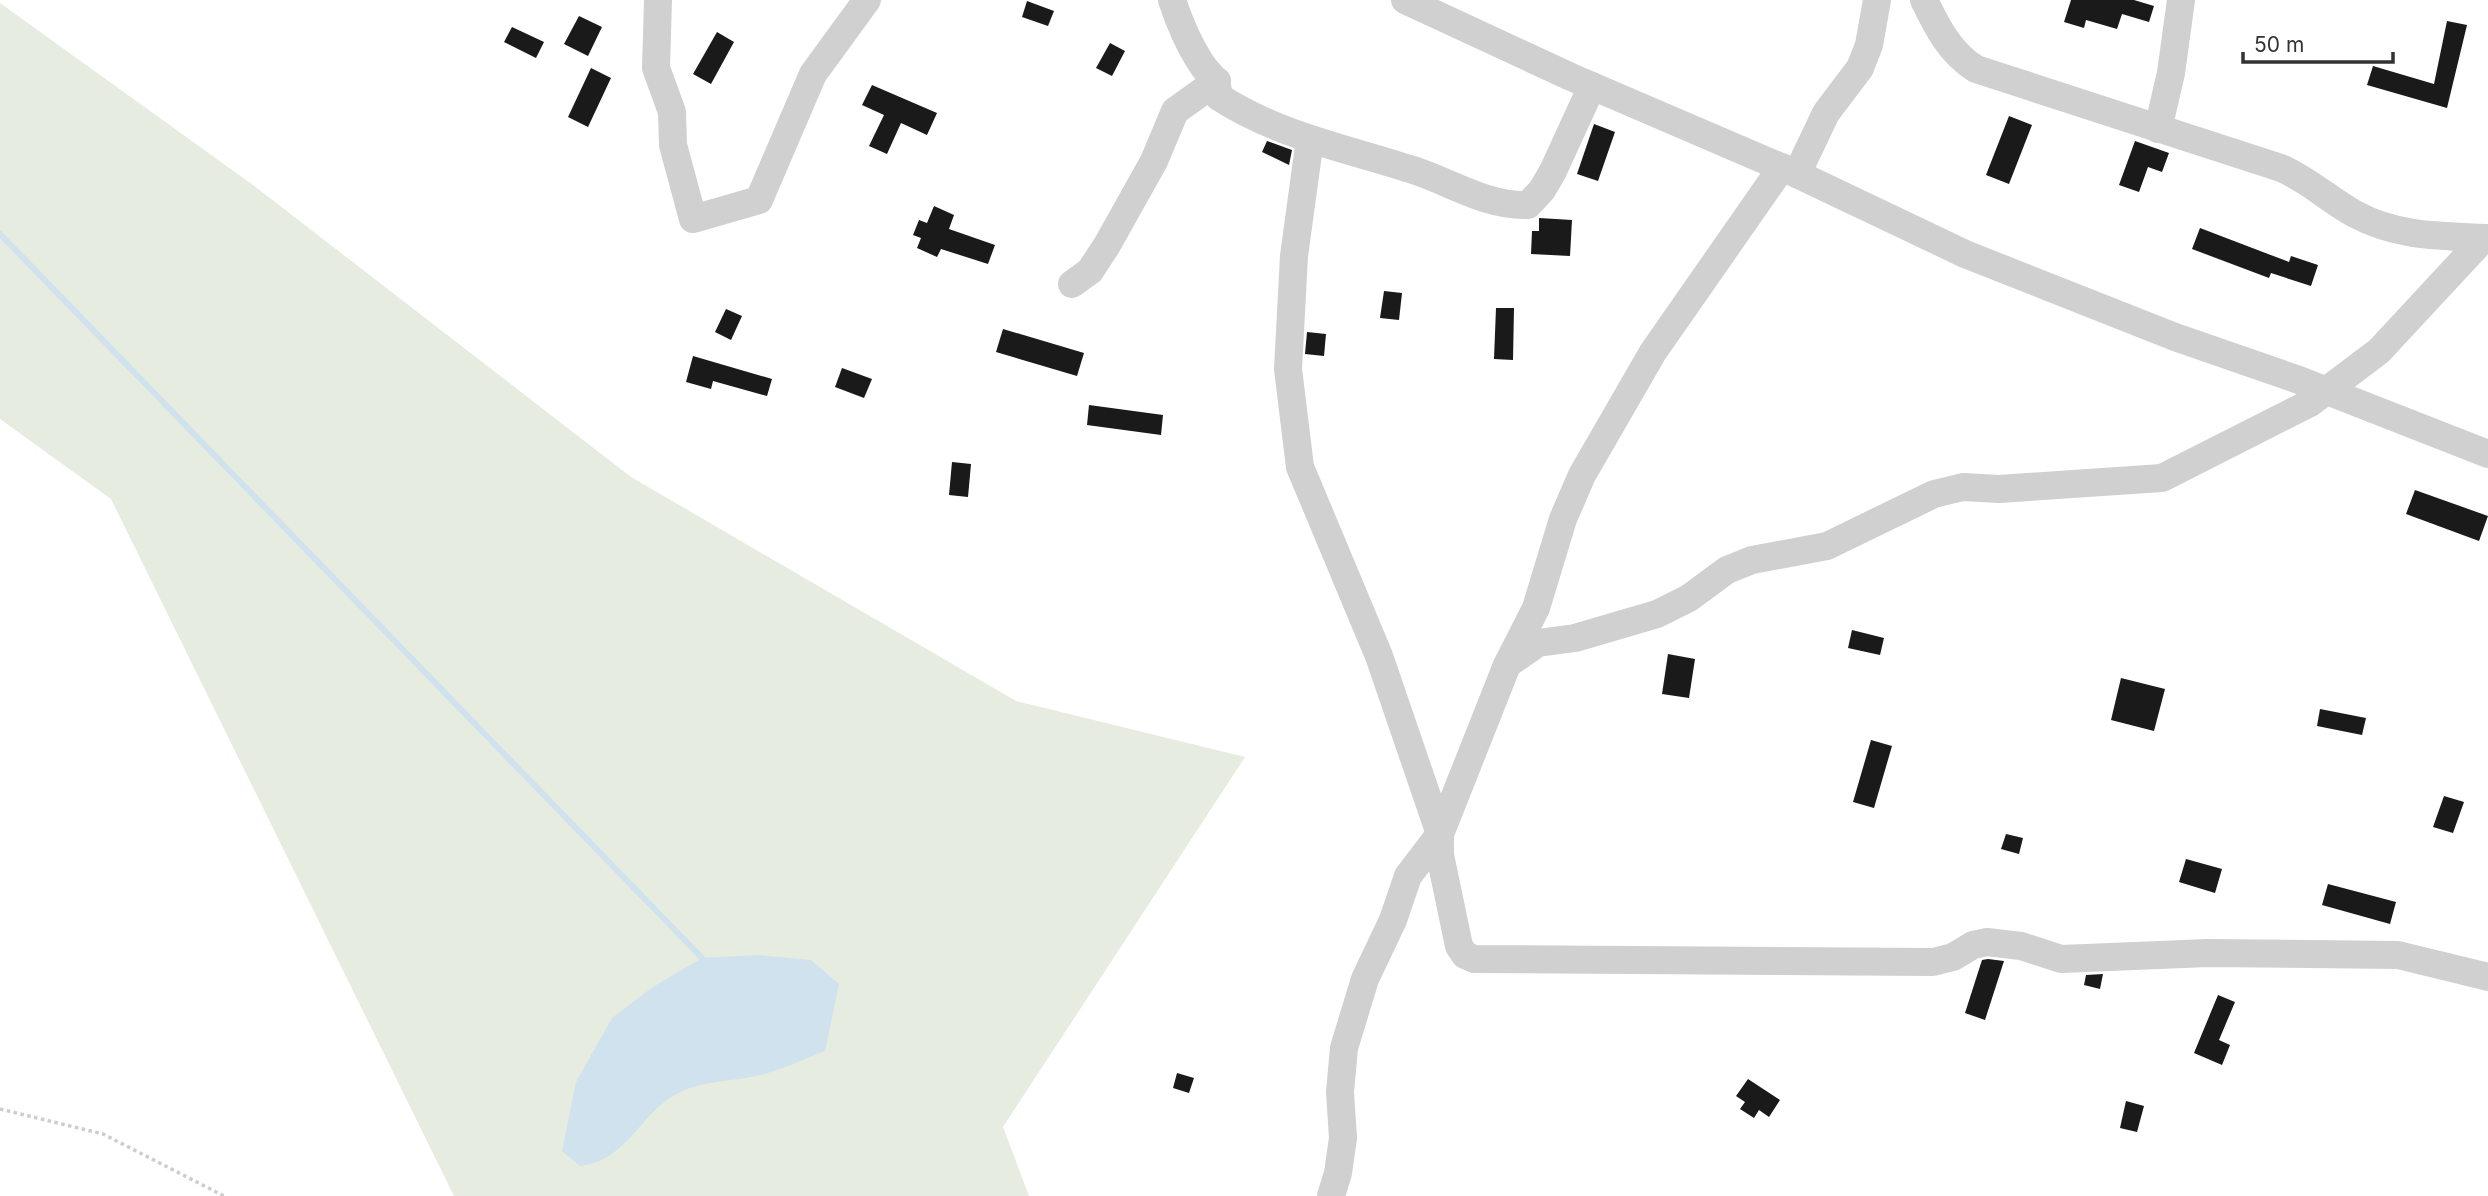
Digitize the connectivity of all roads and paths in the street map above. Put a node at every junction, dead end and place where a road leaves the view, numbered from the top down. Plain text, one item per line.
1 (658, 0) edge
2 (867, 0) edge
3 (1172, 0) edge
4 (1405, 0) edge
5 (1877, 0) edge
6 (1924, 0) edge
7 (2181, 0) edge
8 (1217, 81) junction
9 (1592, 86) junction
10 (2158, 129) junction
11 (1310, 139) junction
12 (1790, 170) junction
13 (2486, 238) edge
14 (1072, 284) dead end
15 (2326, 392) junction
16 (2488, 454) edge
17 (1507, 665) junction
18 (1440, 834) junction
19 (2488, 977) edge
20 (0, 1109) edge
21 (223, 1196) edge
22 (1331, 1196) edge

1 - 2 street
3 - 8 street
4 - 9 street
5 - 12 street
6 - 10 street
7 - 10 street
8 - 11 street
8 - 14 street
9 - 11 street
9 - 12 street
10 - 13 street
11 - 18 street
12 - 15 street
12 - 17 street
13 - 15 street
15 - 16 street
15 - 17 street
17 - 18 street
18 - 19 street
18 - 22 street
20 - 21 path

